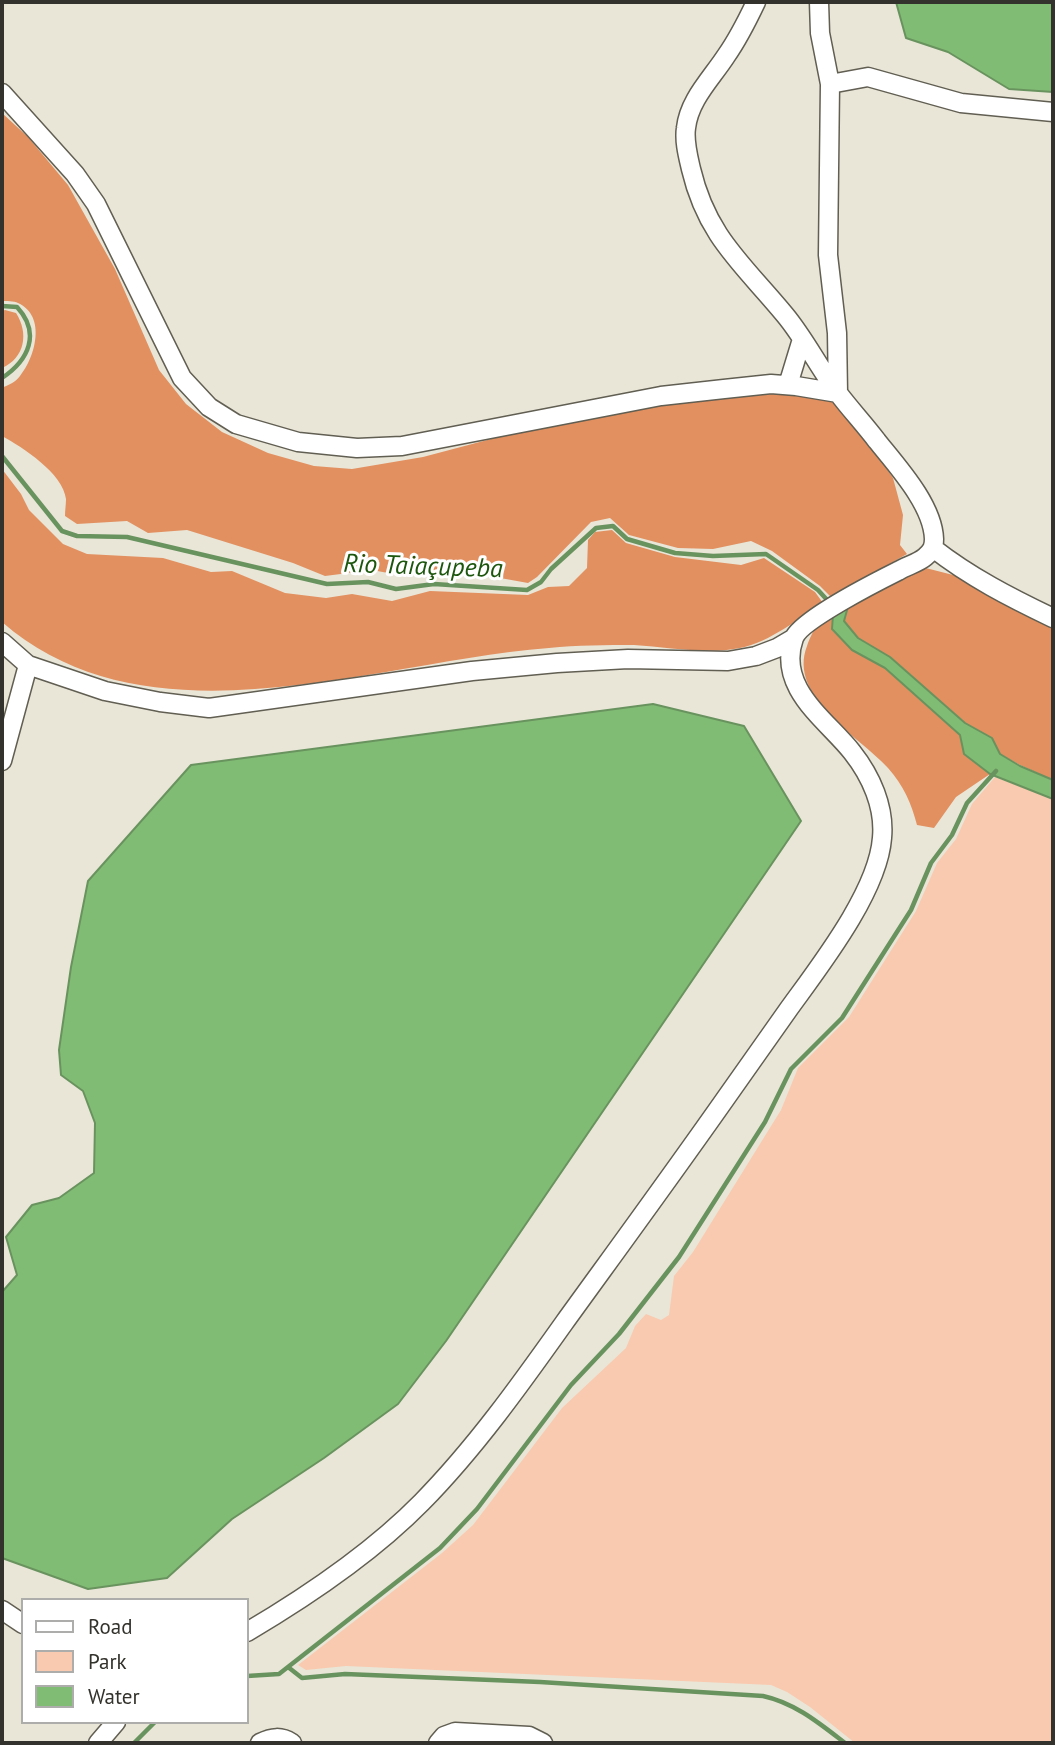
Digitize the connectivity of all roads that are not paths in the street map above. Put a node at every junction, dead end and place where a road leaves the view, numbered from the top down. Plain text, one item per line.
1 (757, 2) edge
2 (819, 2) edge
3 (830, 84) junction
4 (2, 93) edge
5 (1053, 113) edge
6 (802, 339) junction
7 (788, 385) junction
8 (838, 393) junction
9 (933, 548) junction
10 (1053, 618) edge
11 (794, 638) junction
12 (2, 642) edge
13 (28, 665) junction
14 (2, 761) edge
15 (2, 1610) edge
16 (21, 1623) edge
17 (248, 1631) edge
18 (114, 1724) edge
19 (98, 1743) edge
20 (260, 1743) edge
21 (292, 1743) edge
22 (438, 1743) edge
23 (543, 1743) edge

1 - 6 street
2 - 3 street
3 - 5 street
3 - 8 street
4 - 7 street
6 - 7 street
6 - 8 street
7 - 8 street
8 - 9 street
9 - 10 street
9 - 11 street
11 - 13 street
11 - 17 street
12 - 13 street
13 - 14 street
15 - 16 street
18 - 19 street
20 - 21 street
22 - 23 street

